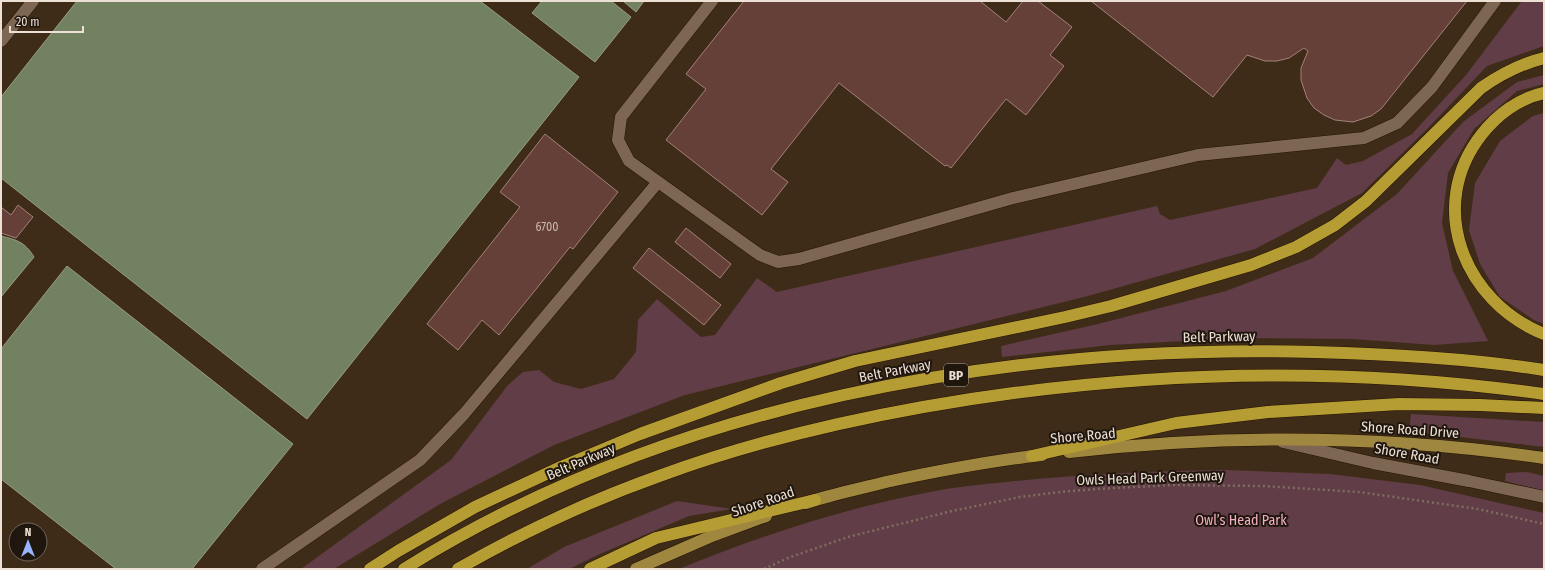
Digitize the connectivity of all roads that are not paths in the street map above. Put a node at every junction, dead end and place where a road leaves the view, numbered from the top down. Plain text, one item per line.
1 (33, 1) edge
2 (712, 1) edge
3 (1495, 1) edge
4 (1, 41) edge
5 (1544, 58) edge
6 (1544, 93) edge
7 (658, 182) junction
8 (1544, 334) edge
9 (1544, 370) edge
10 (1544, 394) edge
11 (1544, 408) edge
12 (1273, 440) junction
13 (1032, 456) junction
14 (1544, 458) edge
15 (1544, 497) edge
16 (815, 500) junction
17 (262, 569) edge
18 (370, 569) edge
19 (404, 569) edge
20 (458, 569) edge
21 (590, 569) edge
22 (636, 569) edge

1 - 4 street
2 - 7 street
3 - 7 street
5 - 18 highway
6 - 8 highway
7 - 17 street
9 - 19 highway, Belt Parkway / BP
10 - 20 highway, BP
11 - 13 highway
12 - 13 main road, Shore Road
12 - 14 main road, Shore Road Drive
12 - 15 street, Shore Road
13 - 16 main road, Shore Road
16 - 21 highway
16 - 22 main road, Shore Road

